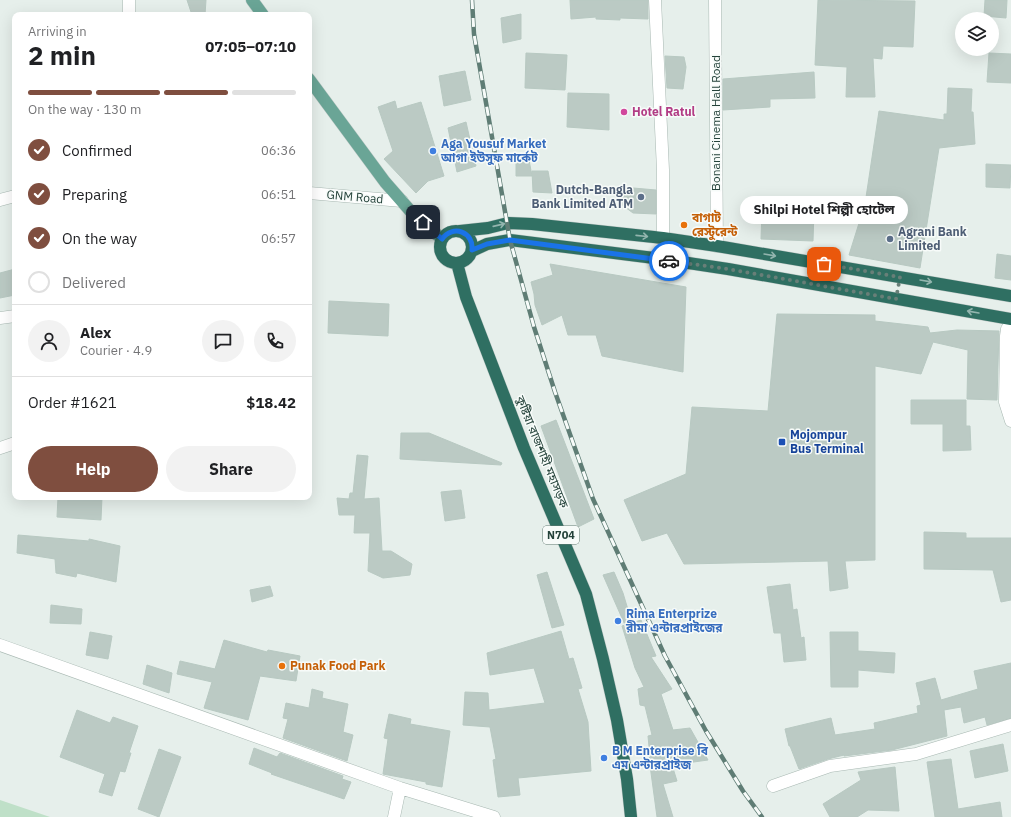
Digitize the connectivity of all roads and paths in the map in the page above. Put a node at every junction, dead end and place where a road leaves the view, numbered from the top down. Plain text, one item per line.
1 (129, 0) edge
2 (252, 0) edge
3 (655, 0) edge
4 (715, 0) edge
5 (128, 12) edge
6 (261, 12) edge
7 (312, 83) edge
8 (312, 193) edge
9 (12, 197) edge
10 (0, 200) edge
11 (402, 201) junction
12 (460, 231) junction
13 (612, 233) junction
14 (662, 238) junction
15 (442, 239) junction
16 (717, 246) junction
17 (472, 250) junction
18 (612, 253) junction
19 (793, 259) junction
20 (457, 263) junction
21 (900, 277) junction
22 (791, 281) junction
23 (1011, 296) edge
24 (896, 299) junction
25 (12, 316) edge
26 (0, 318) edge
27 (1011, 319) edge
28 (1011, 324) edge
29 (1011, 421) edge
30 (12, 445) edge
31 (0, 448) edge
32 (0, 645) edge
33 (1011, 726) edge
34 (773, 786) dead end
35 (400, 788) junction
36 (394, 817) edge
37 (494, 817) edge
38 (630, 817) edge

1 - 5 street
2 - 6 main road
3 - 14 street
4 - 16 street, Bonani Cinema Hall Road
7 - 11 main road
8 - 11 street, GNM Road
9 - 10 street
11 - 15 main road
12 -> 13 highway
12 - 15 highway
12 - 17 highway
13 -> 14 highway
13 - 18 highway
14 - 16 highway
15 - 20 highway
16 -> 19 highway
17 - 18 highway
17 - 20 highway
18 - 22 highway
19 - 21 highway
19 - 22 highway
20 - 38 highway, কুষ্টিয়া রাজশাহী মহাসড়ক / N704
21 -> 23 highway
21 - 24 highway
22 - 24 highway
27 -> 24 highway
25 - 26 street
28 - 29 street
30 - 31 street
32 - 35 street
33 - 34 street
35 - 36 street
35 - 37 street

